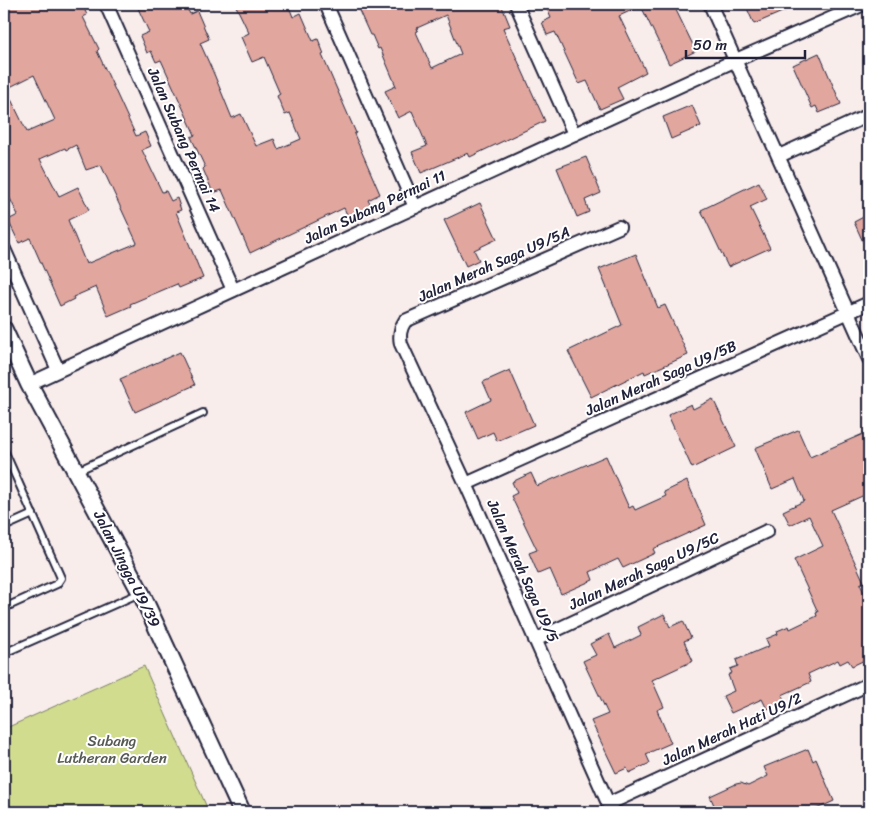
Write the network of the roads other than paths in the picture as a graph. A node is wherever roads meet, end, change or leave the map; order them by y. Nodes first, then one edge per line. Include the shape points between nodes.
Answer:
1 (106, 4) edge
2 (326, 4) edge
3 (516, 4) edge
4 (710, 4) edge
5 (864, 4) edge
6 (736, 60) junction
7 (869, 115) edge
8 (574, 134) junction
9 (779, 156) junction
10 (415, 207) junction
11 (619, 227) dead end
12 (4, 248) edge
13 (233, 290) junction
14 (869, 302) edge
15 (848, 312) junction
16 (4, 330) edge
17 (401, 344) joint
18 (869, 359) edge
19 (58, 370) junction
20 (28, 384) junction
21 (203, 413) dead end
22 (4, 450) edge
23 (77, 472) junction
24 (466, 484) junction
25 (33, 514) junction
26 (4, 527) edge
27 (766, 531) dead end
28 (141, 593) junction
29 (4, 608) edge
30 (535, 640) junction
31 (4, 653) edge
32 (869, 684) edge
33 (610, 808) edge
34 (242, 812) edge

1 - 13 street, Jalan Subang Permai 14
2 - 10 street
3 - 8 street
4 - 6 street
5 - 6 street, Jalan Subang Permai 11
6 - 8 street, Jalan Subang Permai 11
6 - 9 street
7 - 9 street
8 - 10 street, Jalan Subang Permai 11
9 - 15 street
10 - 13 street, Jalan Subang Permai 11
11 - 17 street, Jalan Merah Saga U9/5A via 405,321 400,329
12 - 19 street
13 - 19 street, Jalan Subang Permai 11
14 - 15 street, Jalan Merah Saga U9/5B
15 - 18 street
15 - 24 street, Jalan Merah Saga U9/5B
16 - 20 street, Jalan Jingga U9/39
17 - 24 street, Jalan Merah Saga U9/5
19 - 20 street, Jalan Subang Permai 11
20 - 23 street, Jalan Jingga U9/39
21 - 23 lane
22 - 25 lane
23 - 28 street, Jalan Jingga U9/39
24 - 30 street, Jalan Merah Saga U9/5
25 - 26 lane
25 - 29 lane via 61,578 57,584
27 - 30 street, Jalan Merah Saga U9/5C
28 - 31 lane
28 - 34 street, Jalan Jingga U9/39
30 - 33 street, Jalan Merah Saga U9/5
32 - 33 street, Jalan Merah Hati U9/2

